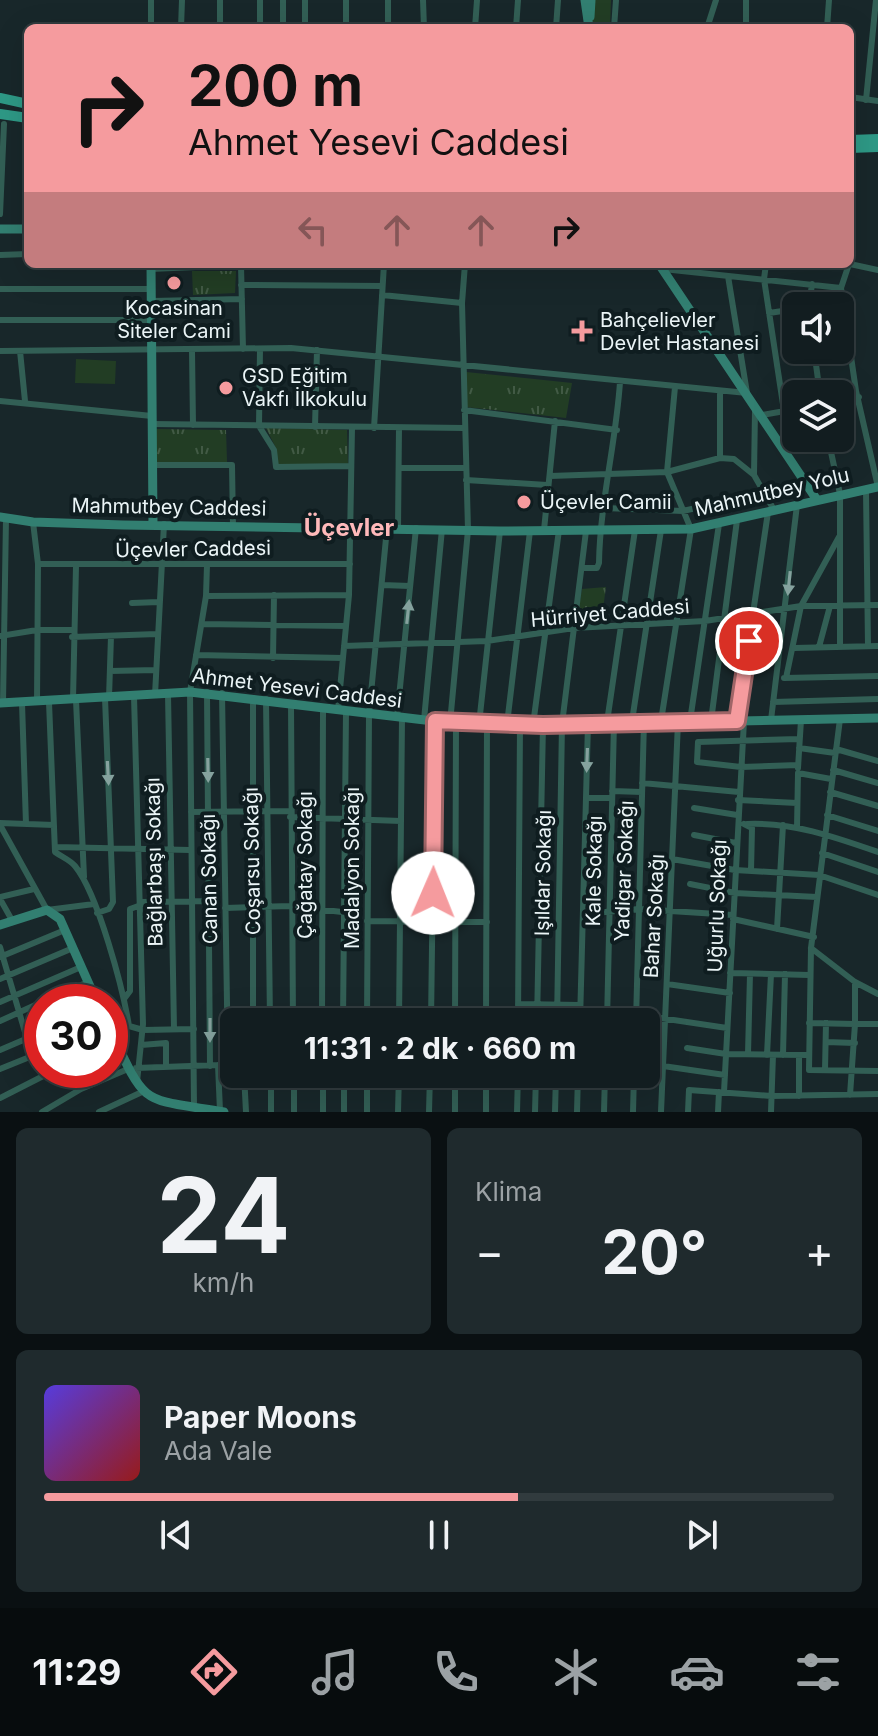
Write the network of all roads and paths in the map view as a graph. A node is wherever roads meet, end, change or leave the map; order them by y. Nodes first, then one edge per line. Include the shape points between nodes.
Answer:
1 (151, 0) edge
2 (182, 0) edge
3 (220, 0) edge
4 (260, 0) edge
5 (283, 0) edge
6 (305, 0) edge
7 (346, 0) edge
8 (388, 0) edge
9 (423, 0) edge
10 (477, 0) edge
11 (518, 0) edge
12 (558, 0) edge
13 (585, 0) edge
14 (591, 0) edge
15 (616, 0) edge
16 (716, 0) edge
17 (746, 0) edge
18 (829, 0) edge
19 (876, 0) edge
20 (151, 24) edge
21 (181, 24) edge
22 (220, 24) edge
23 (260, 24) edge
24 (283, 24) edge
25 (305, 24) edge
26 (346, 24) edge
27 (388, 24) edge
28 (424, 24) edge
29 (475, 24) edge
30 (516, 24) edge
31 (556, 24) edge
32 (588, 24) edge
33 (589, 24) edge
34 (614, 24) edge
35 (708, 24) edge
36 (746, 24) edge
37 (827, 24) edge
38 (0, 98) edge
39 (854, 98) edge
40 (866, 100) junction
41 (878, 101) edge
42 (24, 103) edge
43 (24, 118) edge
44 (2, 119) edge
45 (878, 139) edge
46 (854, 140) edge
47 (878, 147) edge
48 (854, 148) edge
49 (1, 174) edge
50 (0, 214) edge
51 (0, 229) edge
52 (24, 229) edge
53 (24, 254) edge
54 (0, 255) edge
55 (854, 265) edge
56 (151, 268) edge
57 (241, 268) edge
58 (384, 268) edge
59 (465, 268) edge
60 (662, 268) edge
61 (668, 268) edge
62 (765, 268) edge
63 (848, 268) edge
64 (878, 270) edge
65 (728, 276) junction
66 (764, 279) junction
67 (812, 284) junction
68 (241, 285) junction
69 (382, 286) junction
70 (841, 288) junction
71 (0, 289) edge
72 (152, 289) junction
73 (811, 292) edge
74 (382, 295) junction
75 (242, 299) junction
76 (152, 301) junction
77 (462, 303) junction
78 (782, 311) edge
79 (769, 313) junction
80 (0, 320) edge
81 (152, 320) junction
82 (243, 349) junction
83 (260, 349) junction
84 (317, 350) junction
85 (0, 351) edge
86 (20, 351) junction
87 (192, 351) junction
88 (152, 352) junction
89 (377, 354) junction
90 (463, 365) junction
91 (620, 382) junction
92 (675, 387) junction
93 (720, 391) junction
94 (747, 393) junction
95 (859, 397) junction
96 (782, 398) edge
97 (854, 398) edge
98 (0, 401) edge
99 (25, 401) junction
100 (755, 406) junction
101 (464, 410) junction
102 (782, 411) edge
103 (762, 415) junction
104 (152, 420) junction
105 (555, 421) junction
106 (193, 425) junction
107 (259, 426) junction
108 (315, 427) junction
109 (352, 428) junction
110 (374, 428) junction
111 (399, 428) junction
112 (464, 428) junction
113 (617, 430) junction
114 (831, 452) edge
115 (720, 458) junction
116 (153, 465) junction
117 (350, 466) junction
118 (399, 468) junction
119 (466, 468) junction
120 (667, 472) junction
121 (754, 475) junction
122 (550, 476) junction
123 (610, 477) junction
124 (466, 480) junction
125 (547, 485) junction
126 (878, 487) edge
127 (866, 489) junction
128 (765, 492) junction
129 (840, 494) junction
130 (817, 500) junction
131 (797, 505) junction
132 (604, 508) junction
133 (683, 511) junction
134 (772, 511) junction
135 (3, 517) edge
136 (737, 520) junction
137 (33, 522) junction
138 (158, 524) junction
139 (719, 524) junction
140 (233, 526) junction
141 (349, 528) junction
142 (393, 528) junction
143 (416, 528) junction
144 (442, 529) junction
145 (691, 529) junction
146 (468, 530) junction
147 (544, 530) junction
148 (559, 530) junction
149 (630, 530) junction
150 (661, 530) junction
151 (500, 531) junction
152 (530, 531) junction
153 (586, 531) junction
154 (600, 531) junction
155 (840, 537) junction
156 (38, 564) junction
157 (350, 564) junction
158 (207, 565) junction
159 (76, 566) junction
160 (160, 566) junction
161 (582, 568) junction
162 (382, 585) junction
163 (410, 586) junction
164 (274, 595) junction
165 (349, 595) junction
166 (206, 596) junction
167 (159, 602) junction
168 (132, 603) dead end
169 (840, 605) junction
170 (867, 605) junction
171 (878, 605) edge
172 (801, 606) junction
173 (830, 606) junction
174 (786, 609) junction
175 (753, 614) junction
176 (725, 618) junction
177 (676, 621) junction
178 (705, 621) junction
179 (202, 624) junction
180 (647, 624) junction
181 (621, 625) junction
182 (273, 626) junction
183 (346, 626) junction
184 (574, 628) junction
185 (37, 630) junction
186 (72, 633) junction
187 (545, 633) junction
188 (157, 634) junction
189 (2, 636) edge
190 (111, 636) junction
191 (518, 638) junction
192 (487, 641) junction
193 (458, 643) junction
194 (431, 645) junction
195 (344, 646) junction
196 (376, 646) junction
197 (404, 646) junction
198 (868, 646) junction
199 (878, 646) edge
200 (819, 647) junction
201 (840, 647) junction
202 (794, 648) junction
203 (196, 655) junction
204 (273, 658) junction
205 (343, 658) junction
206 (156, 670) junction
207 (110, 671) junction
208 (878, 676) edge
209 (776, 678) junction
210 (786, 678) junction
211 (190, 692) junction
212 (207, 692) junction
213 (222, 693) junction
214 (168, 694) junction
215 (155, 695) junction
216 (134, 696) junction
217 (253, 697) junction
218 (107, 698) junction
219 (266, 699) junction
220 (878, 699) edge
221 (74, 701) junction
222 (49, 702) junction
223 (773, 702) junction
224 (1, 703) edge
225 (22, 703) junction
226 (37, 703) junction
227 (291, 703) junction
228 (323, 708) junction
229 (342, 710) junction
230 (369, 714) junction
231 (400, 718) junction
232 (878, 718) edge
233 (840, 719) junction
234 (771, 720) junction
235 (801, 720) junction
236 (429, 721) junction
237 (632, 721) junction
238 (644, 721) junction
239 (661, 721) junction
240 (690, 721) junction
241 (711, 721) junction
242 (740, 721) junction
243 (610, 722) junction
244 (678, 722) junction
245 (453, 723) junction
246 (588, 723) junction
247 (483, 724) junction
248 (507, 724) junction
249 (562, 724) junction
250 (520, 725) junction
251 (538, 725) junction
252 (799, 739) junction
253 (742, 740) junction
254 (799, 748) junction
255 (835, 751) junction
256 (878, 761) edge
257 (741, 767) junction
258 (798, 769) junction
259 (833, 770) junction
260 (831, 779) junction
261 (878, 783) edge
262 (676, 784) junction
263 (642, 787) junction
264 (830, 792) junction
265 (612, 794) junction
266 (739, 796) junction
267 (586, 798) junction
268 (797, 803) junction
269 (878, 806) edge
270 (694, 808) dead end
271 (191, 812) junction
272 (208, 812) junction
273 (267, 812) junction
274 (224, 813) junction
275 (252, 813) junction
276 (290, 814) junction
277 (737, 815) junction
278 (827, 815) junction
279 (320, 818) junction
280 (343, 818) junction
281 (366, 818) junction
282 (401, 821) junction
283 (0, 824) edge
284 (26, 824) junction
285 (737, 824) junction
286 (747, 824) junction
287 (54, 825) junction
288 (783, 825) junction
289 (797, 828) junction
290 (878, 831) edge
291 (825, 833) junction
292 (694, 835) dead end
293 (736, 843) junction
294 (12, 847) junction
295 (55, 847) junction
296 (83, 847) junction
297 (112, 847) junction
298 (0, 848) edge
299 (138, 848) junction
300 (169, 850) junction
301 (190, 850) junction
302 (878, 852) edge
303 (822, 853) junction
304 (672, 859) junction
305 (735, 870) junction
306 (751, 871) junction
307 (878, 872) edge
308 (779, 873) junction
309 (819, 875) junction
310 (84, 881) junction
311 (690, 884) dead end
312 (34, 889) junction
313 (735, 893) junction
314 (779, 895) junction
315 (878, 895) edge
316 (817, 897) junction
317 (0, 898) edge
318 (171, 901) junction
319 (192, 901) junction
320 (209, 901) junction
321 (94, 904) junction
322 (141, 904) junction
323 (291, 906) junction
324 (253, 907) junction
325 (269, 907) junction
326 (225, 908) junction
327 (639, 909) junction
328 (47, 910) junction
329 (320, 910) junction
330 (670, 910) junction
331 (342, 912) junction
332 (609, 912) junction
333 (97, 913) junction
334 (583, 914) junction
335 (733, 917) junction
336 (367, 921) junction
337 (400, 921) junction
338 (433, 921) junction
339 (13, 922) junction
340 (455, 922) junction
341 (487, 922) junction
342 (0, 925) edge
343 (777, 929) junction
344 (65, 930) junction
345 (814, 937) junction
346 (0, 947) edge
347 (73, 948) junction
348 (811, 948) junction
349 (2, 956) edge
350 (81, 967) junction
351 (730, 973) junction
352 (750, 974) junction
353 (771, 974) junction
354 (785, 974) junction
355 (9, 975) junction
356 (809, 975) junction
357 (0, 979) edge
358 (88, 982) joint
359 (855, 982) junction
360 (83, 984) edge
361 (119, 984) edge
362 (667, 984) junction
363 (130, 991) junction
364 (730, 993) junction
365 (128, 994) edge
366 (878, 994) edge
367 (15, 996) junction
368 (143, 996) junction
369 (0, 1002) edge
370 (518, 1004) junction
371 (537, 1005) junction
372 (557, 1005) junction
373 (580, 1005) joint
374 (229, 1008) edge
375 (253, 1008) edge
376 (270, 1008) edge
377 (293, 1008) edge
378 (322, 1008) edge
379 (343, 1008) edge
380 (367, 1008) edge
381 (399, 1008) edge
382 (431, 1008) edge
383 (455, 1008) edge
384 (486, 1008) edge
385 (518, 1008) edge
386 (607, 1008) edge
387 (636, 1008) edge
388 (24, 1011) edge
389 (19, 1013) junction
390 (660, 1019) edge
391 (665, 1019) junction
392 (0, 1021) edge
393 (128, 1021) edge
394 (809, 1023) junction
395 (826, 1023) junction
396 (855, 1024) junction
397 (878, 1024) edge
398 (727, 1028) junction
399 (24, 1029) edge
400 (174, 1029) junction
401 (194, 1029) junction
402 (143, 1030) junction
403 (24, 1040) edge
404 (826, 1042) junction
405 (855, 1043) junction
406 (141, 1045) junction
407 (687, 1048) dead end
408 (0, 1050) edge
409 (726, 1054) junction
410 (748, 1054) junction
411 (770, 1055) junction
412 (783, 1055) junction
413 (799, 1055) junction
414 (807, 1055) junction
415 (24, 1059) edge
416 (128, 1063) edge
417 (218, 1065) joint
418 (166, 1066) junction
419 (194, 1066) junction
420 (210, 1066) junction
421 (663, 1066) junction
422 (0, 1069) edge
423 (132, 1069) junction
424 (799, 1070) junction
425 (809, 1070) junction
426 (825, 1070) junction
427 (852, 1070) junction
428 (878, 1071) edge
429 (725, 1075) junction
430 (24, 1086) edge
431 (245, 1088) edge
432 (271, 1088) edge
433 (294, 1088) edge
434 (323, 1088) edge
435 (344, 1088) edge
436 (367, 1088) edge
437 (399, 1088) edge
438 (430, 1088) edge
439 (455, 1088) edge
440 (486, 1088) edge
441 (518, 1088) edge
442 (536, 1088) edge
443 (556, 1088) edge
444 (578, 1088) edge
445 (605, 1088) edge
446 (634, 1088) edge
447 (140, 1089) junction
448 (721, 1092) junction
449 (878, 1094) edge
450 (850, 1095) junction
451 (771, 1096) junction
452 (799, 1096) junction
453 (0, 1098) edge
454 (111, 1109) edge
455 (199, 1109) edge
456 (42, 1112) edge
457 (99, 1112) edge
458 (222, 1112) edge
459 (246, 1112) edge
460 (271, 1112) edge
461 (294, 1112) edge
462 (323, 1112) edge
463 (344, 1112) edge
464 (367, 1112) edge
465 (398, 1112) edge
466 (429, 1112) edge
467 (455, 1112) edge
468 (486, 1112) edge
469 (517, 1112) edge
470 (535, 1112) edge
471 (555, 1112) edge
472 (577, 1112) edge
473 (604, 1112) edge
474 (633, 1112) edge
475 (661, 1112) edge
476 (688, 1112) edge
477 (718, 1112) edge
478 (771, 1112) edge

1 - 20 street
2 - 21 street
3 - 22 street
4 - 23 street
5 - 24 street
6 - 25 street
7 - 26 street
8 - 27 street
9 - 28 street
10 - 29 street
11 - 30 street
12 - 31 street
13 - 32 street
14 - 33 street
15 - 34 street
16 - 35 street
17 - 36 street
18 - 37 street
19 - 40 street
38 - 42 main road
39 - 40 street
40 - 41 street
43 - 44 main road
44 - 49 street
45 - 46 main road
47 - 48 main road
49 - 50 street
51 - 52 street
53 - 54 street
55 - 64 street
56 - 72 street
57 - 68 street
58 - 69 street
59 - 77 street
60 - 94 street
61 - 65 street
62 - 66 street
63 - 70 street
65 - 66 street
65 - 94 street
66 - 67 street
66 - 79 street
67 - 70 street
67 - 73 street
68 - 69 street
68 - 75 street
69 - 74 street
70 - 95 street
71 - 72 street
72 - 76 street
74 - 77 street
74 - 89 street
75 - 76 street
75 - 82 street
76 - 81 street
77 - 90 street
78 - 79 street
79 - 96 street
80 - 81 street
81 - 88 street
82 - 83 street
82 - 87 street
83 - 84 street
83 - 107 street
84 - 89 street
84 - 108 street
85 - 86 street
86 - 88 street
86 - 99 street
87 - 88 street
87 - 106 street
88 - 104 street
89 - 90 street
89 - 110 street
90 - 91 street
90 - 101 street
91 - 92 street
91 - 113 street
92 - 93 street
92 - 120 street
93 - 94 street
93 - 115 street
94 - 100 street
95 - 97 street
95 - 126 street
98 - 99 street
99 - 104 street
100 - 103 street
100 - 121 street
101 - 105 street
101 - 112 street
102 - 103 street
103 - 130 street
104 - 106 street
104 - 116 street
105 - 113 street
105 - 122 street
106 - 107 street
107 - 108 street
107 - 117 street via 274,450 276,467
108 - 109 street
109 - 110 street
109 - 117 street
110 - 111 street
111 - 112 street
111 - 118 street, Madalyon Sokağı
112 - 119 street
113 - 123 street
114 - 129 street
115 - 120 street
115 - 121 street via 734,459
116 - 138 street
116 - 140 street via 232,465
117 - 141 street
118 - 119 street
118 - 142 street, Madalyon Sokağı
119 - 124 street
120 - 123 street
120 - 133 street
121 - 128 street
122 - 123 street
122 - 125 street
123 - 132 street
124 - 125 street
124 - 146 street
125 - 147 street
126 - 127 street, Mahmutbey Yolu
127 - 129 street, Mahmutbey Yolu
127 - 170 street
128 - 133 street
128 - 134 street
129 - 130 street, Mahmutbey Yolu
129 - 155 street
130 - 131 street, Mahmutbey Yolu
131 - 134 street, Mahmutbey Yolu
131 -> 174 street
132 - 133 street
132 - 154 street
133 - 145 street
134 - 136 street, Mahmutbey Yolu
134 - 175 street, Uğurlu Sokağı
135 - 137 street, Mahmutbey Caddesi
135 - 189 street
136 - 139 street, Mahmutbey Yolu
136 - 176 street
137 - 138 street, Mahmutbey Caddesi
137 - 156 street
138 - 140 street, Mahmutbey Caddesi
138 - 160 street
139 - 145 street, Mahmutbey Yolu
139 - 178 street
140 - 141 street, Mahmutbey Caddesi
141 - 142 street, Mahmutbey Caddesi
141 - 157 street
142 - 143 street, Mahmutbey Caddesi
142 - 162 street, Madalyon Sokağı
143 - 144 street, Mahmutbey Caddesi
143 - 163 street
144 - 146 street, Mahmutbey Caddesi
144 - 194 street
145 - 150 street, Mahmutbey Yolu
145 - 177 street
146 - 151 street, Mahmutbey Caddesi
146 - 193 street
147 - 148 street, Mahmutbey Caddesi
147 - 152 street, Mahmutbey Caddesi
148 - 153 street, Mahmutbey Caddesi
148 - 187 street
149 - 150 street, Mahmutbey Yolu
149 - 154 street, Mahmutbey Caddesi
149 - 181 street, Kale Sokağı
150 - 180 street
151 - 152 street, Mahmutbey Caddesi
151 - 192 street
152 - 191 street
153 - 154 street, Mahmutbey Caddesi
153 - 161 street, Işıldar Sokağı
154 - 161 street via 597,568
155 - 169 street
155 - 172 street
156 - 159 street, Üçevler Caddesi
156 - 185 street
157 - 158 street, Üçevler Caddesi
157 - 165 street
158 - 160 street, Üçevler Caddesi
158 - 166 street
159 - 160 street, Üçevler Caddesi
159 - 186 street
160 - 167 street
161 - 184 street, Işıldar Sokağı
162 - 163 street
162 - 196 street, Madalyon Sokağı
197 -> 163 street
164 - 165 street
164 - 166 street
164 - 182 street
165 - 183 street
166 - 179 street
167 - 168 street
167 - 188 street
169 - 170 street, Hürriyet Caddesi
169 - 173 street, Hürriyet Caddesi
169 - 201 street
170 - 171 street, Hürriyet Caddesi
170 - 198 street
172 - 173 street, Hürriyet Caddesi
172 - 174 street, Hürriyet Caddesi
172 - 202 street
173 - 200 street
174 - 175 street, Hürriyet Caddesi
174 - 209 street
175 - 176 street, Hürriyet Caddesi
175 - 242 street, Uğurlu Sokağı
176 - 178 street, Hürriyet Caddesi
176 - 241 street
177 - 178 street, Hürriyet Caddesi
177 - 180 street, Hürriyet Caddesi
177 - 239 street
178 - 240 street
179 - 182 street
179 - 203 street
180 - 181 street, Hürriyet Caddesi
180 - 237 street
181 - 184 street, Hürriyet Caddesi
181 - 243 street, Kale Sokağı
182 - 183 street
182 - 204 street
183 - 195 street
184 - 187 street, Hürriyet Caddesi
184 - 249 street, Işıldar Sokağı
185 - 186 street
185 - 189 street
185 - 226 street
186 - 190 street
186 - 221 street
187 - 191 street, Hürriyet Caddesi
187 - 251 street
188 - 190 street
188 - 206 street
189 - 224 street
190 - 207 street
191 - 192 street, Hürriyet Caddesi
191 - 248 street
192 - 193 street, Hürriyet Caddesi
192 - 247 street
193 - 194 street, Hürriyet Caddesi
193 - 245 street
194 - 197 street, Hürriyet Caddesi
194 - 236 street
195 - 196 street, Hürriyet Caddesi
195 - 205 street
196 - 197 street, Hürriyet Caddesi
196 - 230 street, Madalyon Sokağı
197 - 231 street
198 - 199 street
198 - 201 street
200 - 201 street
200 - 202 street
202 - 210 street
203 - 204 street
203 - 211 street
204 - 205 street
205 - 229 street
206 - 207 street
206 - 215 street
207 - 218 street
208 - 210 street
209 - 210 street
209 - 223 street
211 - 212 street, Ahmet Yesevi Caddesi
211 - 214 street, Ahmet Yesevi Caddesi
211 - 271 street
212 - 213 street, Ahmet Yesevi Caddesi
212 -> 272 street
213 - 217 street, Ahmet Yesevi Caddesi
213 - 274 street, Canan Sokağı
214 - 215 street, Ahmet Yesevi Caddesi
214 - 300 street, Bağlarbaşı Sokağı
215 - 216 street, Ahmet Yesevi Caddesi
216 - 218 street, Ahmet Yesevi Caddesi
216 - 299 street
217 - 219 street, Ahmet Yesevi Caddesi
217 - 275 street
218 - 221 street, Ahmet Yesevi Caddesi
218 -> 297 street
219 - 227 street, Ahmet Yesevi Caddesi
219 - 273 street, Coşarsu Sokağı
220 - 223 street
221 - 222 street, Ahmet Yesevi Caddesi
221 - 296 street
222 - 226 street, Ahmet Yesevi Caddesi
222 - 287 street
223 - 234 street
224 - 225 street, Ahmet Yesevi Caddesi
225 - 226 street, Ahmet Yesevi Caddesi
225 - 284 street
227 - 228 street, Ahmet Yesevi Caddesi
227 - 276 street
228 - 229 street, Ahmet Yesevi Caddesi
228 - 279 street, Çağatay Sokağı
229 - 230 street, Ahmet Yesevi Caddesi
229 - 280 street
230 - 231 street, Ahmet Yesevi Caddesi
230 - 281 street, Madalyon Sokağı
231 - 236 street, Ahmet Yesevi Caddesi
231 - 282 street
232 - 233 street, Ahmet Yesevi Caddesi
233 - 235 street, Ahmet Yesevi Caddesi
233 - 255 street
234 - 235 street, Ahmet Yesevi Caddesi
234 - 242 street, Ahmet Yesevi Caddesi
235 - 252 street
236 - 245 street, Ahmet Yesevi Caddesi
236 - 338 street
237 - 238 street, Ahmet Yesevi Caddesi
237 - 243 street, Ahmet Yesevi Caddesi
238 - 239 street, Ahmet Yesevi Caddesi
238 - 263 street, Yadigar Sokağı
239 - 244 street, Ahmet Yesevi Caddesi
240 - 241 street, Ahmet Yesevi Caddesi
240 - 244 street, Ahmet Yesevi Caddesi
241 - 242 street, Ahmet Yesevi Caddesi
242 - 253 street, Uğurlu Sokağı
243 - 246 street, Ahmet Yesevi Caddesi
243 - 265 street, Kale Sokağı
244 - 262 street, Bahar Sokağı
245 - 247 street, Ahmet Yesevi Caddesi
245 - 340 street
246 - 249 street, Ahmet Yesevi Caddesi
246 -> 267 street
247 - 248 street, Ahmet Yesevi Caddesi
247 - 341 street
248 - 250 street, Ahmet Yesevi Caddesi
249 - 251 street, Ahmet Yesevi Caddesi
249 - 372 street, Işıldar Sokağı
250 - 251 street, Ahmet Yesevi Caddesi
250 - 370 street
251 - 371 street
252 - 253 street
252 - 254 street
253 - 257 street, Uğurlu Sokağı
253 - 257 street via 698,742 697,762
254 - 255 street
254 - 258 street
255 - 256 street
255 - 259 street
257 - 258 street
257 - 266 street, Uğurlu Sokağı
258 - 260 street
258 - 268 street
259 - 260 street
259 - 261 street
260 - 264 street
262 - 263 street
262 - 266 street
262 - 304 street, Bahar Sokağı
263 - 265 street
263 - 327 street, Yadigar Sokağı
264 - 269 street
264 - 278 street
265 - 267 street
265 - 332 street, Kale Sokağı
266 - 268 street
266 - 277 street, Uğurlu Sokağı
267 - 334 street
268 - 289 street
270 - 277 street
271 - 272 street
271 - 301 street
272 - 274 street
272 - 320 street
273 - 275 street
273 - 276 street
273 - 325 street, Coşarsu Sokağı
274 - 275 street
274 - 326 street, Canan Sokağı
275 - 324 street
276 - 279 street
276 - 323 street
277 - 285 street, Uğurlu Sokağı
278 - 290 street
278 - 291 street
279 - 280 street
279 - 329 street, Çağatay Sokağı
280 - 281 street
280 - 331 street
281 - 282 street
281 - 336 street, Madalyon Sokağı
282 - 337 street
283 - 284 street
283 - 294 street
284 - 287 street
285 - 286 street
285 - 293 street, Uğurlu Sokağı
286 - 288 street
286 - 306 street via 752,828
287 - 295 street
288 - 289 street
288 - 308 street
289 - 291 street
291 - 302 street
291 - 303 street
292 - 293 street
293 - 305 street, Uğurlu Sokağı
294 - 298 street
294 - 312 street
295 - 296 street
295 - 310 street
296 - 297 street
296 - 310 street
297 - 299 street
297 - 333 street via 113,902
299 - 300 street
299 - 322 street
300 - 301 street
300 - 318 street, Bağlarbaşı Sokağı
301 - 319 street
303 - 307 street
303 - 309 street
304 - 305 street
304 - 330 street, Bahar Sokağı
305 - 306 street
305 - 313 street, Uğurlu Sokağı
306 - 308 street
308 - 309 street
308 - 314 street
309 - 315 street
309 - 316 street
310 - 321 street
311 - 313 street
312 - 317 street
312 - 328 street
313 - 314 street
313 - 335 street, Uğurlu Sokağı
314 - 316 street
314 - 343 street
316 - 345 street
317 - 339 street
318 - 319 street
318 - 322 street
318 - 400 street, Bağlarbaşı Sokağı
319 - 320 street
319 - 401 street
320 -> 420 street
321 - 328 street
321 - 333 street
322 - 363 street via 130,909
322 - 368 street
323 - 325 street
323 - 329 street
323 - 377 street
324 - 325 street
324 - 326 street
324 - 375 street
325 - 376 street, Coşarsu Sokağı
326 - 374 street, Canan Sokağı
327 - 330 street
327 - 332 street
327 - 387 street, Yadigar Sokağı
328 - 339 street
328 - 344 street
329 - 331 street
329 - 378 street, Çağatay Sokağı
330 - 335 street
330 - 362 street, Bahar Sokağı
331 - 379 street
332 - 334 street
332 - 386 street, Kale Sokağı
333 - 361 street
334 - 373 street
335 - 343 street
335 - 351 street, Uğurlu Sokağı
336 - 337 street
336 - 380 street, Madalyon Sokağı
337 - 338 street
337 - 381 street
338 - 340 street
338 - 382 street
339 - 342 street
340 - 341 street
340 - 383 street
341 - 384 street
343 - 345 street
344 - 347 street
344 - 349 street
345 - 348 street
346 - 349 street
347 - 350 street
347 - 355 street
348 - 356 street
348 - 359 street
349 - 355 street
350 - 358 street
350 - 367 street
351 - 352 street
351 - 364 street, Uğurlu Sokağı
352 - 353 street
352 - 410 street
353 - 354 street
353 - 411 street
354 - 356 street
354 - 412 street
355 - 357 street
355 - 367 street
356 - 394 street
358 - 360 street
359 - 366 street
359 - 396 street
362 - 364 street
362 - 391 street, Bahar Sokağı
363 - 365 street
363 - 368 street
364 - 398 street, Uğurlu Sokağı
367 - 369 street
367 - 389 street
368 - 402 street
370 - 371 street
370 - 385 street
371 - 372 street
372 - 373 street
388 - 389 street
389 - 392 street
389 - 399 street
390 - 391 street
391 - 398 street
391 - 421 street, Bahar Sokağı
393 - 402 street via 129,1026
394 - 395 street
394 - 414 street
395 - 396 street
395 - 404 street
396 - 397 street
396 - 405 street
398 - 409 street, Uğurlu Sokağı
400 - 401 street
400 - 402 street
401 - 419 street
402 - 406 street
403 - 408 street
404 - 405 street
404 - 426 street
405 - 427 street
406 - 418 street via 166,1043
406 - 423 street
407 - 409 street
409 - 410 street
409 - 429 street, Uğurlu Sokağı
410 - 411 street
411 - 412 street
411 - 451 street
412 - 413 street
413 - 414 street
413 - 424 street
414 - 425 street
415 - 422 street
416 - 423 street
417 - 420 street
417 - 458 street
418 - 419 street
418 - 423 street
419 - 420 street
419 - 455 street
421 - 429 street
421 - 475 street, Bahar Sokağı
423 - 447 street
423 - 456 street
424 - 425 street
424 - 452 street
425 - 426 street
426 - 427 street
427 - 428 street
427 - 450 street
429 - 448 street, Uğurlu Sokağı
430 - 453 street
431 - 459 street
432 - 460 street
433 - 461 street
434 - 462 street
435 - 463 street
436 - 464 street
437 - 465 street
438 - 466 street
439 - 467 street
440 - 468 street
441 - 469 street
442 - 470 street
443 - 471 street
444 - 472 street
445 - 473 street
446 - 474 street
447 - 454 street
447 - 455 street via 151,1099
448 - 451 street
448 - 476 street via 689,1090
448 - 477 street, Uğurlu Sokağı
449 - 450 street
450 - 452 street
451 - 452 street
451 - 478 street
454 - 457 street
455 - 458 street

